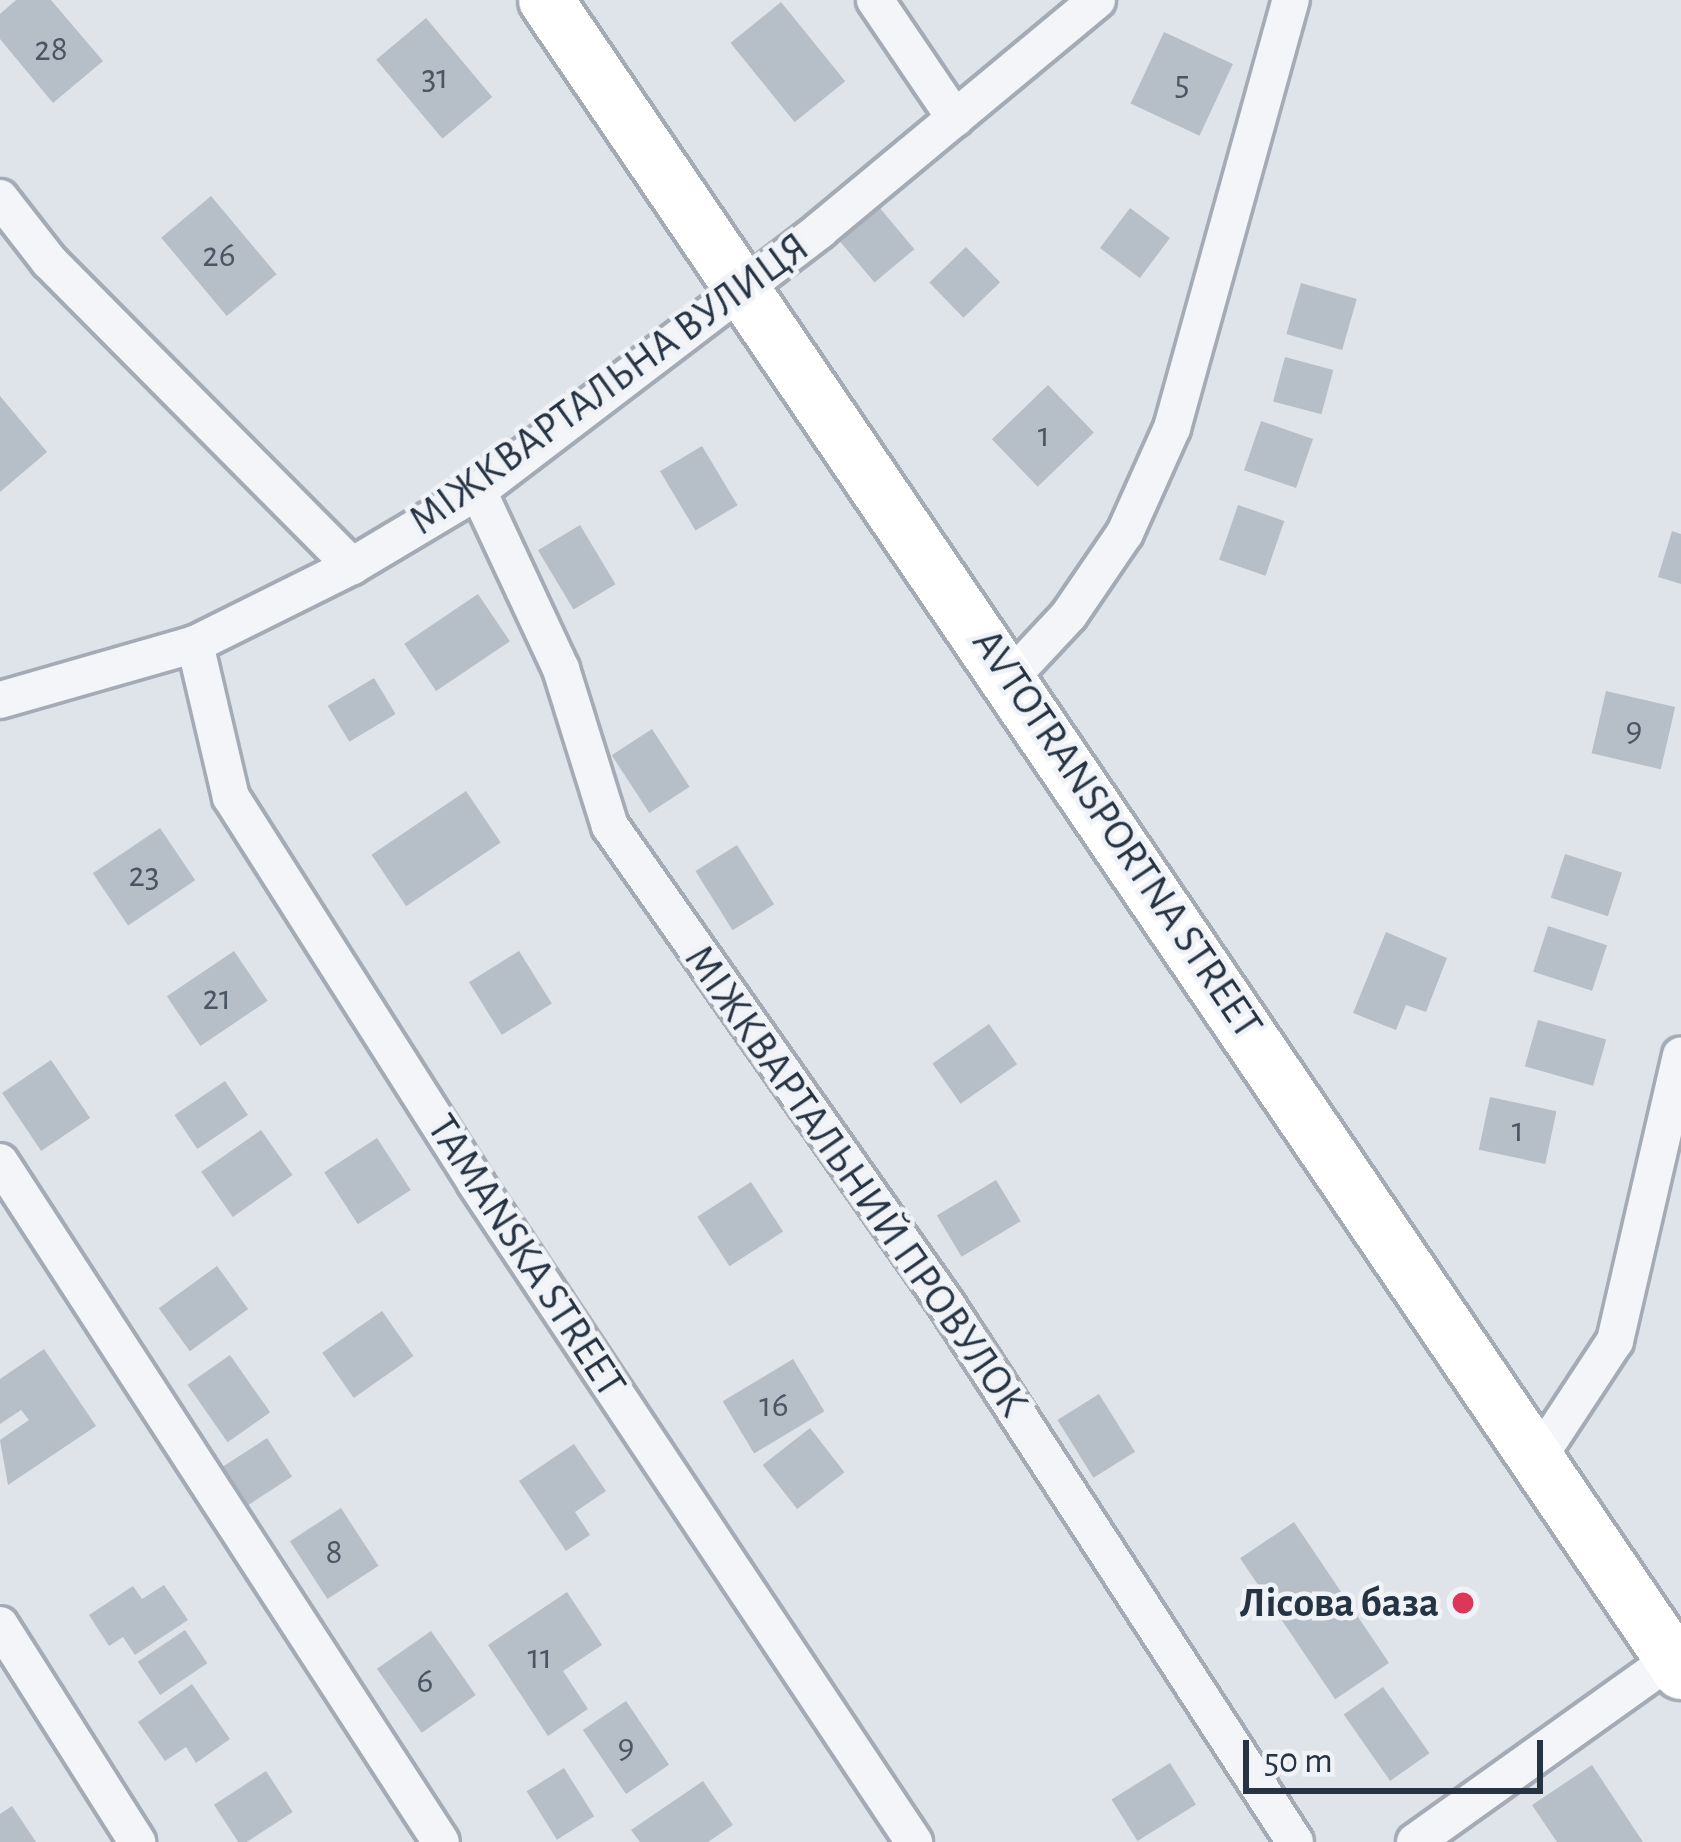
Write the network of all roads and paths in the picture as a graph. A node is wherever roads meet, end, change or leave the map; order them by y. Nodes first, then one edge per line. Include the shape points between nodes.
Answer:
1 (546, 0) edge
2 (874, 0) edge
3 (1096, 0) edge
4 (1291, 0) edge
5 (955, 118) junction
6 (0, 198) edge
7 (747, 286) junction
8 (478, 490) junction
9 (352, 566) junction
10 (195, 644) junction
11 (1011, 676) junction
12 (0, 700) edge
13 (1681, 1056) edge
14 (0, 1162) edge
15 (1538, 1458) junction
16 (0, 1624) edge
17 (1676, 1666) edge
18 (137, 1842) edge
19 (441, 1842) edge
20 (914, 1842) edge
21 (1295, 1842) edge
22 (1415, 1842) edge

1 - 7 main road, AVTOTRANSPORTNA STREET
2 - 5 street
3 - 5 street, МІЖКВАРТАЛЬНА ВУЛИЦЯ
4 - 11 street via 1172,428 1125,532 1070,615
5 - 7 street, МІЖКВАРТАЛЬНА ВУЛИЦЯ
6 - 9 street via 49,261
7 - 8 street, МІЖКВАРТАЛЬНА ВУЛИЦЯ
7 - 11 main road, AVTOTRANSPORTNA STREET
8 - 9 street, МІЖКВАРТАЛЬНА ВУЛИЦЯ
8 - 21 street, МІЖКВАРТАЛЬНИЙ ПРОВУЛОК via 562,669 610,826 946,1304
9 - 10 street, МІЖКВАРТАЛЬНА ВУЛИЦЯ
10 - 12 street, МІЖКВАРТАЛЬНА ВУЛИЦЯ
10 - 20 street, TAMANSKA STREET via 230,797
11 - 15 main road, AVTOTRANSPORTNA STREET
13 - 15 street via 1616,1341
14 - 19 street
15 - 17 main road, AVTOTRANSPORTNA STREET
16 - 18 street
17 - 22 street

